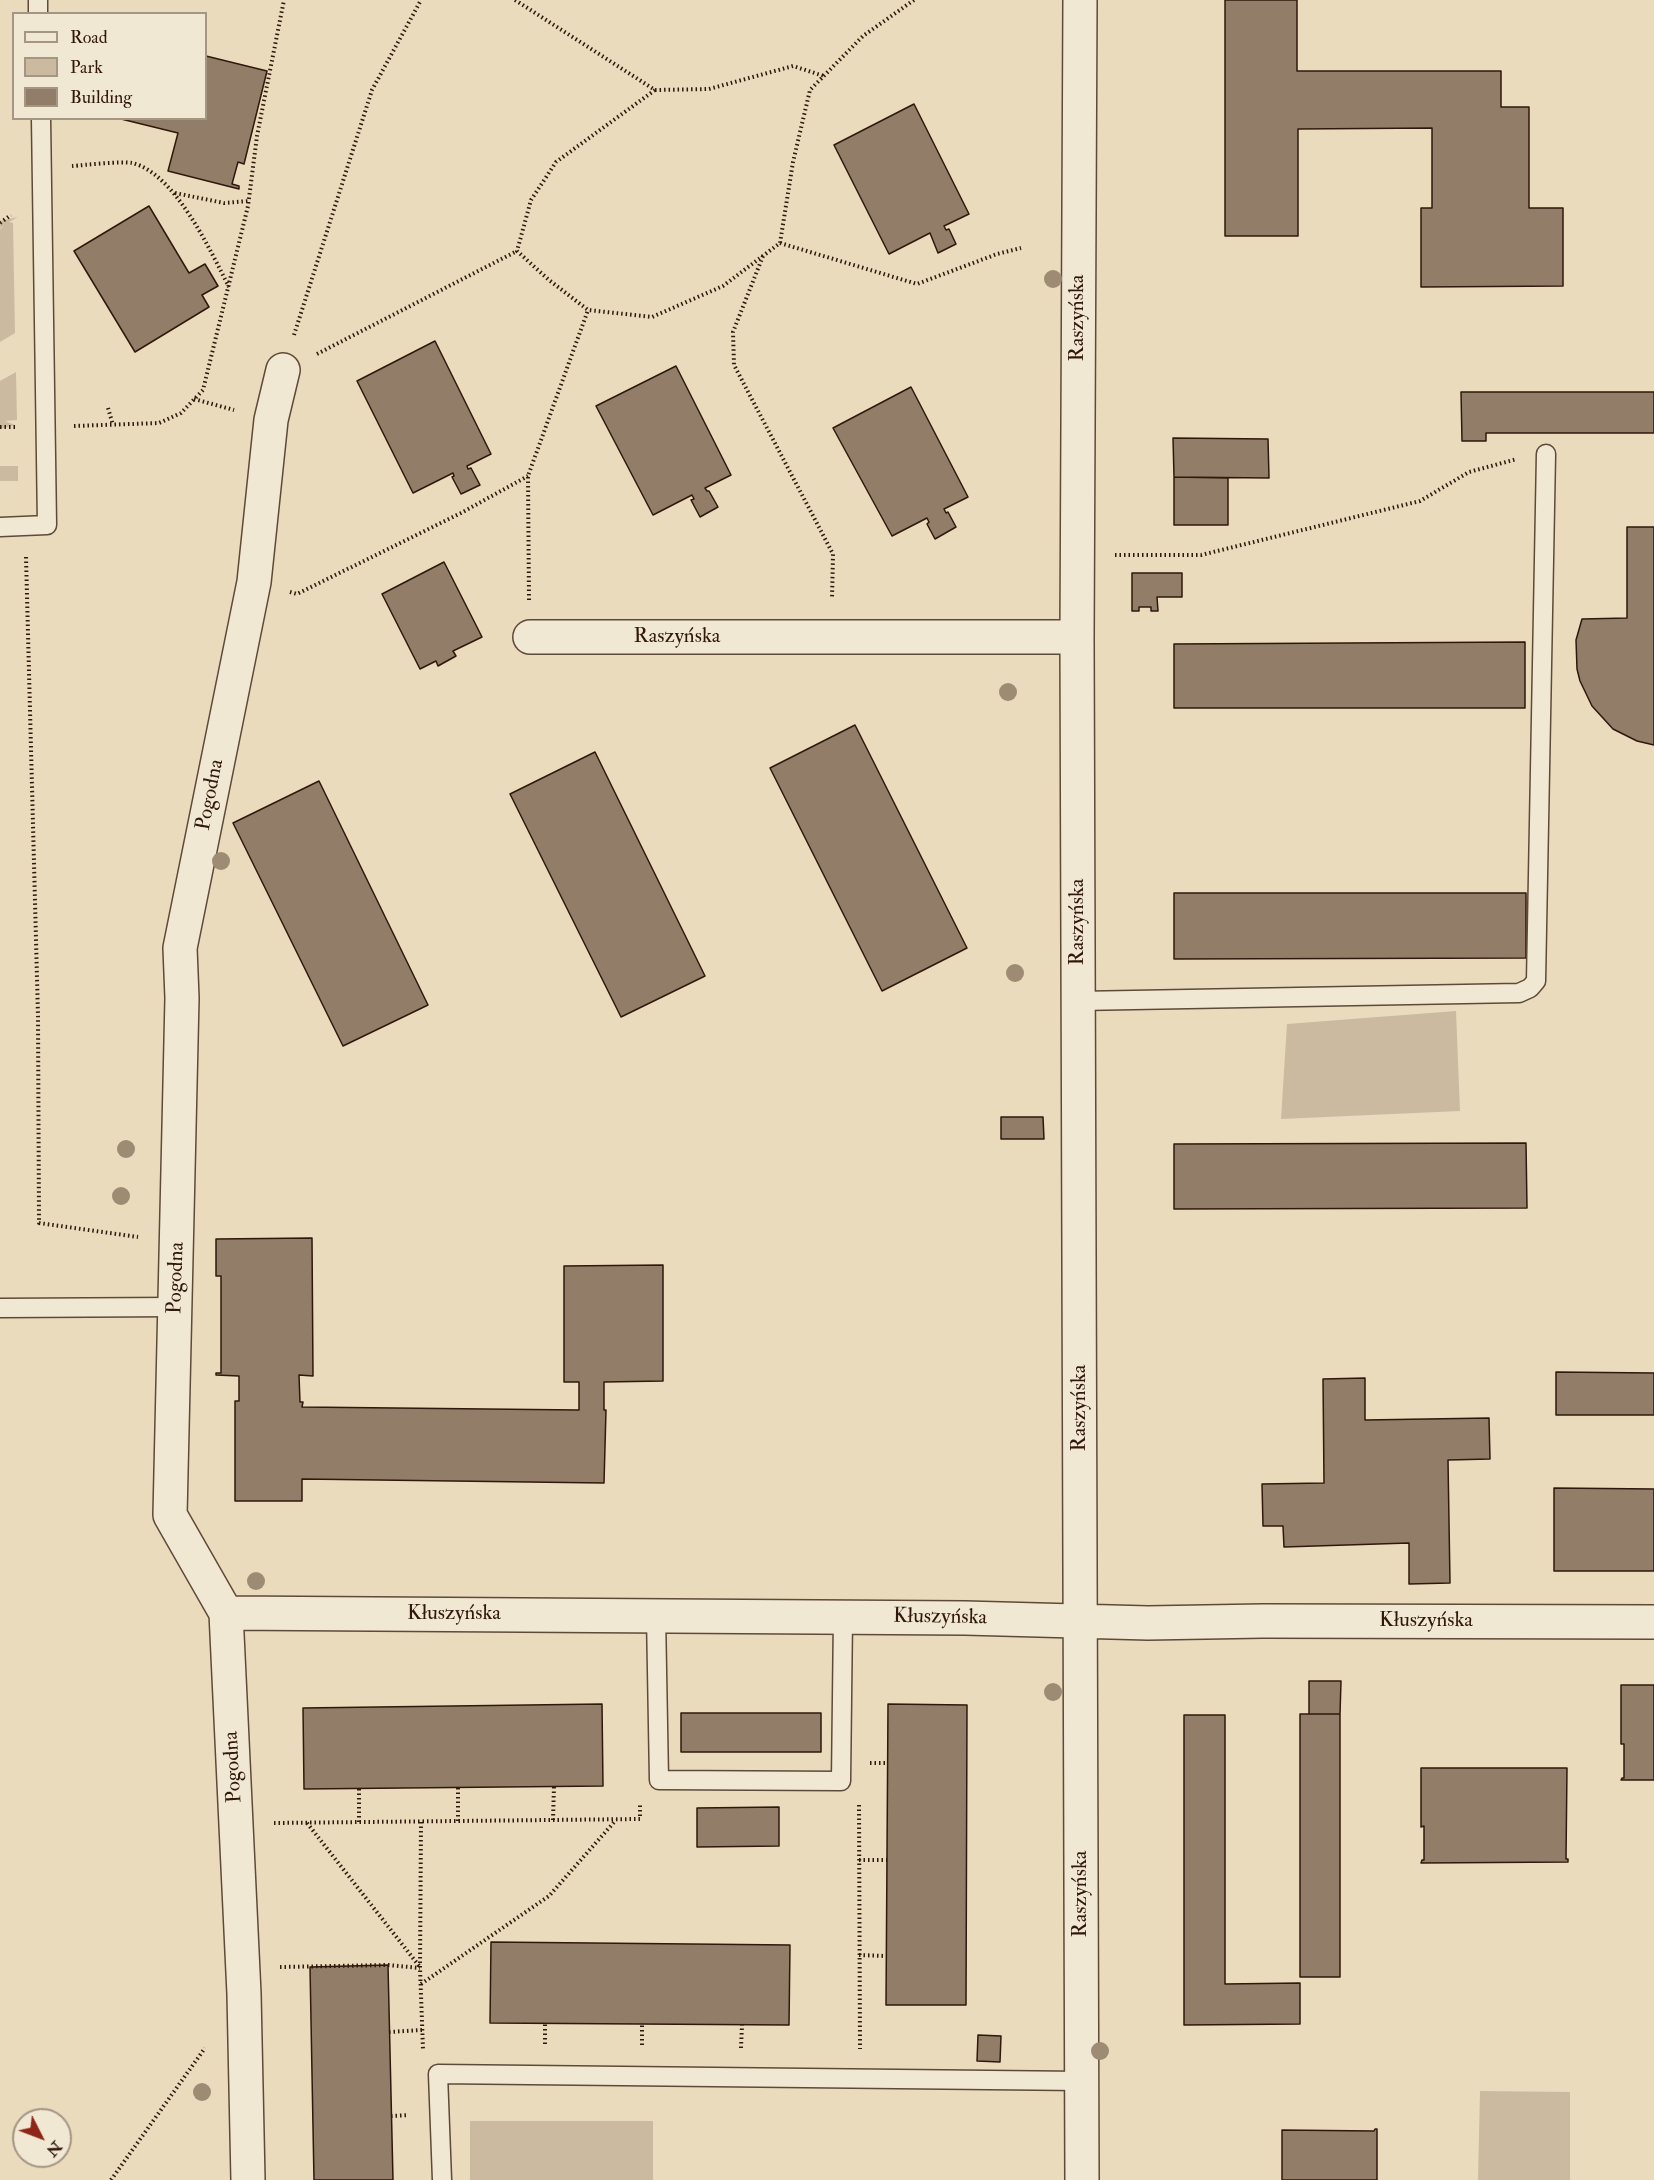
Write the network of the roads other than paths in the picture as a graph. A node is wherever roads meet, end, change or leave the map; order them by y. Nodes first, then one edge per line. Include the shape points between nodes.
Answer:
1 (1080, 0) edge
2 (41, 120) edge
3 (283, 370) road end
4 (1546, 453) dead end
5 (0, 527) edge
6 (530, 637) road end
7 (1077, 637) junction
8 (1078, 1001) junction
9 (176, 1307) junction
10 (0, 1308) edge
11 (226, 1613) junction
12 (656, 1615) junction
13 (843, 1617) junction
14 (1081, 1622) junction
15 (1654, 1622) edge
16 (1082, 2081) junction
17 (248, 2180) edge
18 (442, 2180) edge
19 (1082, 2180) edge

1 - 7 street, Raszyńska
2 - 5 lane via 47,525
3 - 9 street, Pogodna via 271,420 254,582 180,948
4 - 8 lane via 1536,981 1519,993
6 - 7 street, Raszyńska
7 - 8 street, Raszyńska
8 - 14 street, Raszyńska
9 - 10 lane
9 - 11 street, Pogodna via 170,1515
11 - 12 street, Kłuszyńska
11 - 17 street, Pogodna via 244,1982
12 - 13 street, Kłuszyńska
12 - 13 lane via 658,1780 841,1781
13 - 14 street, Kłuszyńska
14 - 15 street, Kłuszyńska
14 - 16 street, Raszyńska
16 - 18 lane via 438,2074
16 - 19 street, Raszyńska

